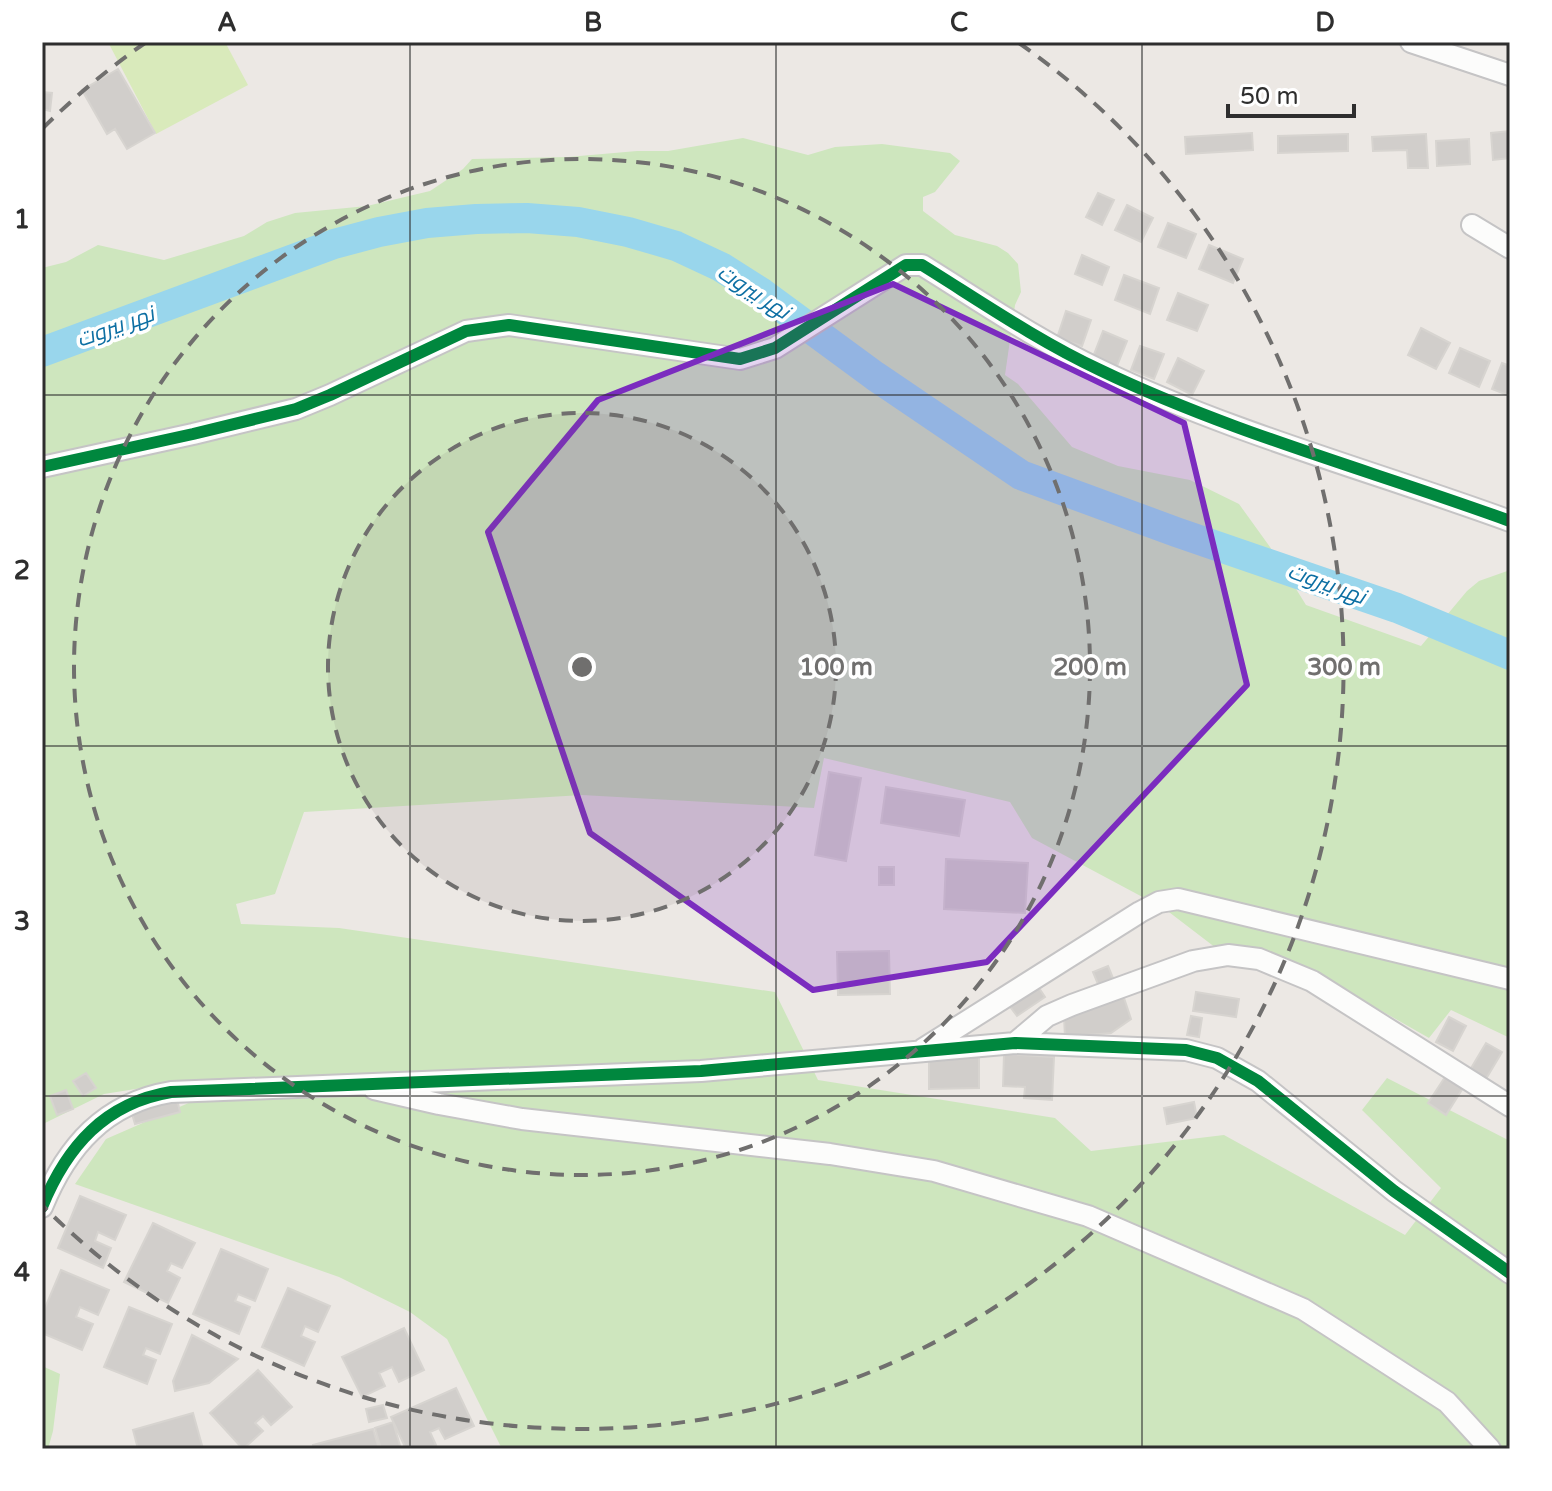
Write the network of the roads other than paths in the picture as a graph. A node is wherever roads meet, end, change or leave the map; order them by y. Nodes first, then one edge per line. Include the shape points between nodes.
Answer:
1 (1411, 42) edge
2 (1510, 75) edge
3 (1472, 225) dead end
4 (1510, 248) edge
5 (42, 467) edge
6 (1510, 521) edge
7 (1510, 979) edge
8 (1015, 1043) junction
9 (920, 1051) junction
10 (350, 1083) junction
11 (1510, 1106) edge
12 (42, 1207) edge
13 (1510, 1273) edge
14 (1490, 1449) edge

1 - 2 street
3 - 4 street
5 - 6 street via 296,409 482,328 509,325 740,359 775,348 906,265 922,265 1100,371 1270,440
7 - 9 street via 1178,899 1140,912
8 - 9 street
8 - 11 street via 1047,1016 1072,1005 1193,961 1228,955 1259,959 1312,981
8 - 13 street via 1186,1050 1217,1058 1258,1081 1394,1191
9 - 10 street via 701,1071
10 - 12 street via 171,1092 135,1100 82,1139 55,1176
10 - 14 street via 522,1119 934,1171 1088,1216 1303,1309 1447,1402

